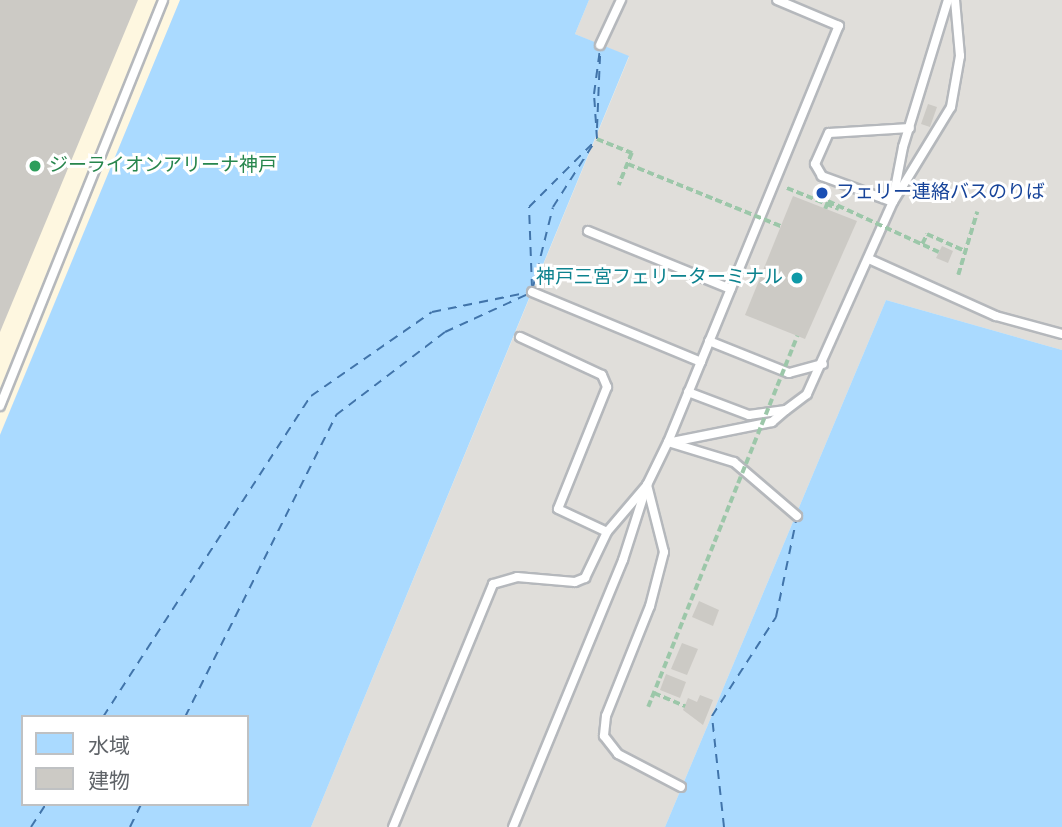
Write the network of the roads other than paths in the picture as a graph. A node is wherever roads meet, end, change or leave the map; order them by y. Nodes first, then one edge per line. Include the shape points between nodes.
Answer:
1 (163, 0) edge
2 (777, 0) edge
3 (948, 0) edge
4 (955, 0) edge
5 (620, 1) edge
6 (600, 45) dead end
7 (910, 128) junction
8 (893, 202) junction
9 (588, 231) dead end
10 (869, 259) junction
11 (730, 289) junction
12 (532, 292) dead end
13 (1062, 334) edge
14 (520, 337) dead end
15 (709, 341) junction
16 (701, 362) junction
17 (823, 364) junction
18 (688, 392) junction
19 (1, 404) edge
20 (786, 410) junction
21 (668, 442) junction
22 (647, 485) junction
23 (797, 516) dead end
24 (607, 533) junction
25 (681, 787) dead end
26 (393, 827) edge
27 (513, 827) edge

1 - 19 lane
2 - 11 lane via 839,26
3 - 7 lane
4 - 8 lane via 960,56 951,107
5 - 6 lane
7 - 8 lane
7 - 8 lane via 829,133 815,163 822,176
8 - 10 lane
9 - 11 lane
10 - 13 lane via 996,316
10 - 17 lane
11 - 15 lane
12 - 16 lane
14 - 24 lane via 595,369 607,387 558,509
15 - 16 lane
15 - 17 lane via 789,373
16 - 18 lane
17 - 20 lane via 804,398
18 - 20 lane via 743,414
18 - 21 lane
20 - 21 lane via 772,422
21 - 22 lane
21 - 23 lane via 734,462
22 - 24 lane
22 - 25 lane via 664,552 650,606 606,716 604,736 618,754
22 - 27 lane via 622,560
24 - 26 lane via 585,578 575,582 517,576 494,584

